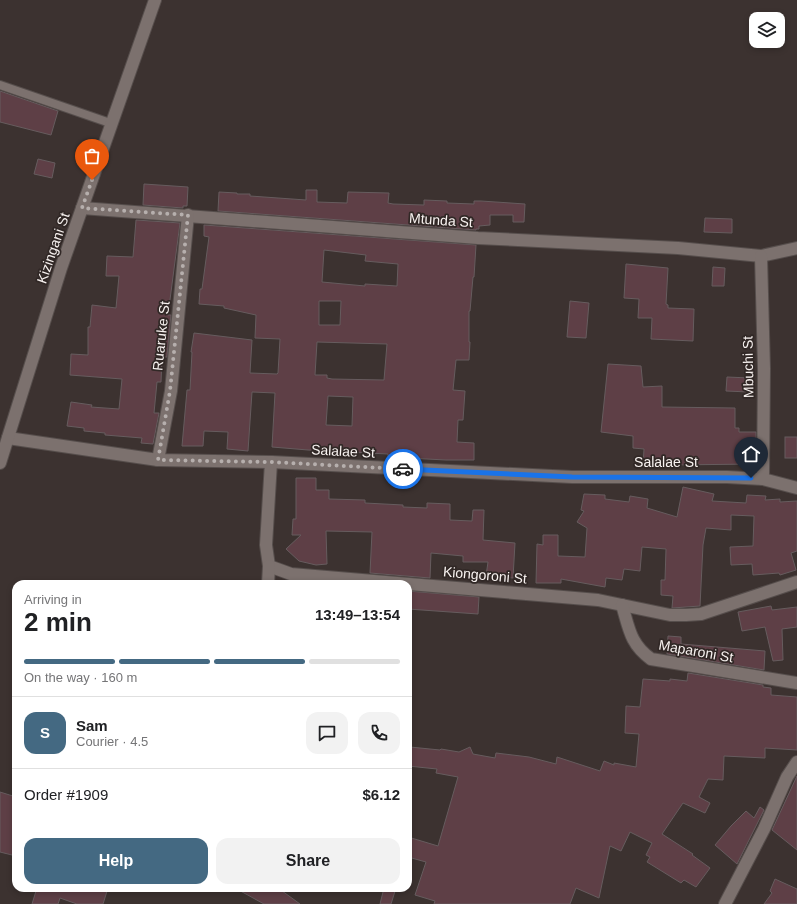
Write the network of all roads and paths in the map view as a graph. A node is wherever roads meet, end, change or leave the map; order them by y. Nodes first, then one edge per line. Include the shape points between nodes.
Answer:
1 (155, 0) edge
2 (0, 84) edge
3 (113, 124) junction
4 (82, 208) junction
5 (188, 215) junction
6 (797, 248) edge
7 (761, 256) junction
8 (8, 438) junction
9 (158, 460) junction
10 (0, 462) edge
11 (270, 462) junction
12 (763, 479) junction
13 (797, 488) edge
14 (269, 566) junction
15 (268, 580) edge
16 (362, 580) edge
17 (797, 582) edge
18 (412, 584) edge
19 (622, 605) junction
20 (797, 683) edge
21 (797, 762) edge
22 (725, 904) edge

1 - 3 street, Kizingani St
2 - 3 lane
3 - 4 street, Kizingani St
4 - 5 street, Mtunda St
4 - 8 street, Kizingani St
5 - 7 street, Mtunda St via 478,238 678,248
5 - 9 street, Ruaruke St via 171,384
6 - 7 street, Mtunda St
7 - 12 street, Mbuchi St
8 - 9 street, Salalae St
8 - 10 street, Kizingani St
9 - 11 street, Salalae St
11 - 12 street, Salalae St via 572,477
11 - 14 street via 266,545
12 - 13 street, Salalae St
14 - 15 street
14 - 16 street, Kiongoroni St via 291,574
17 - 19 street, Kiongoroni St via 701,614 686,616
18 - 19 street, Kiongoroni St via 598,600
19 - 20 street, Maparoni St via 635,644 651,659
21 - 22 street via 787,777 764,829

